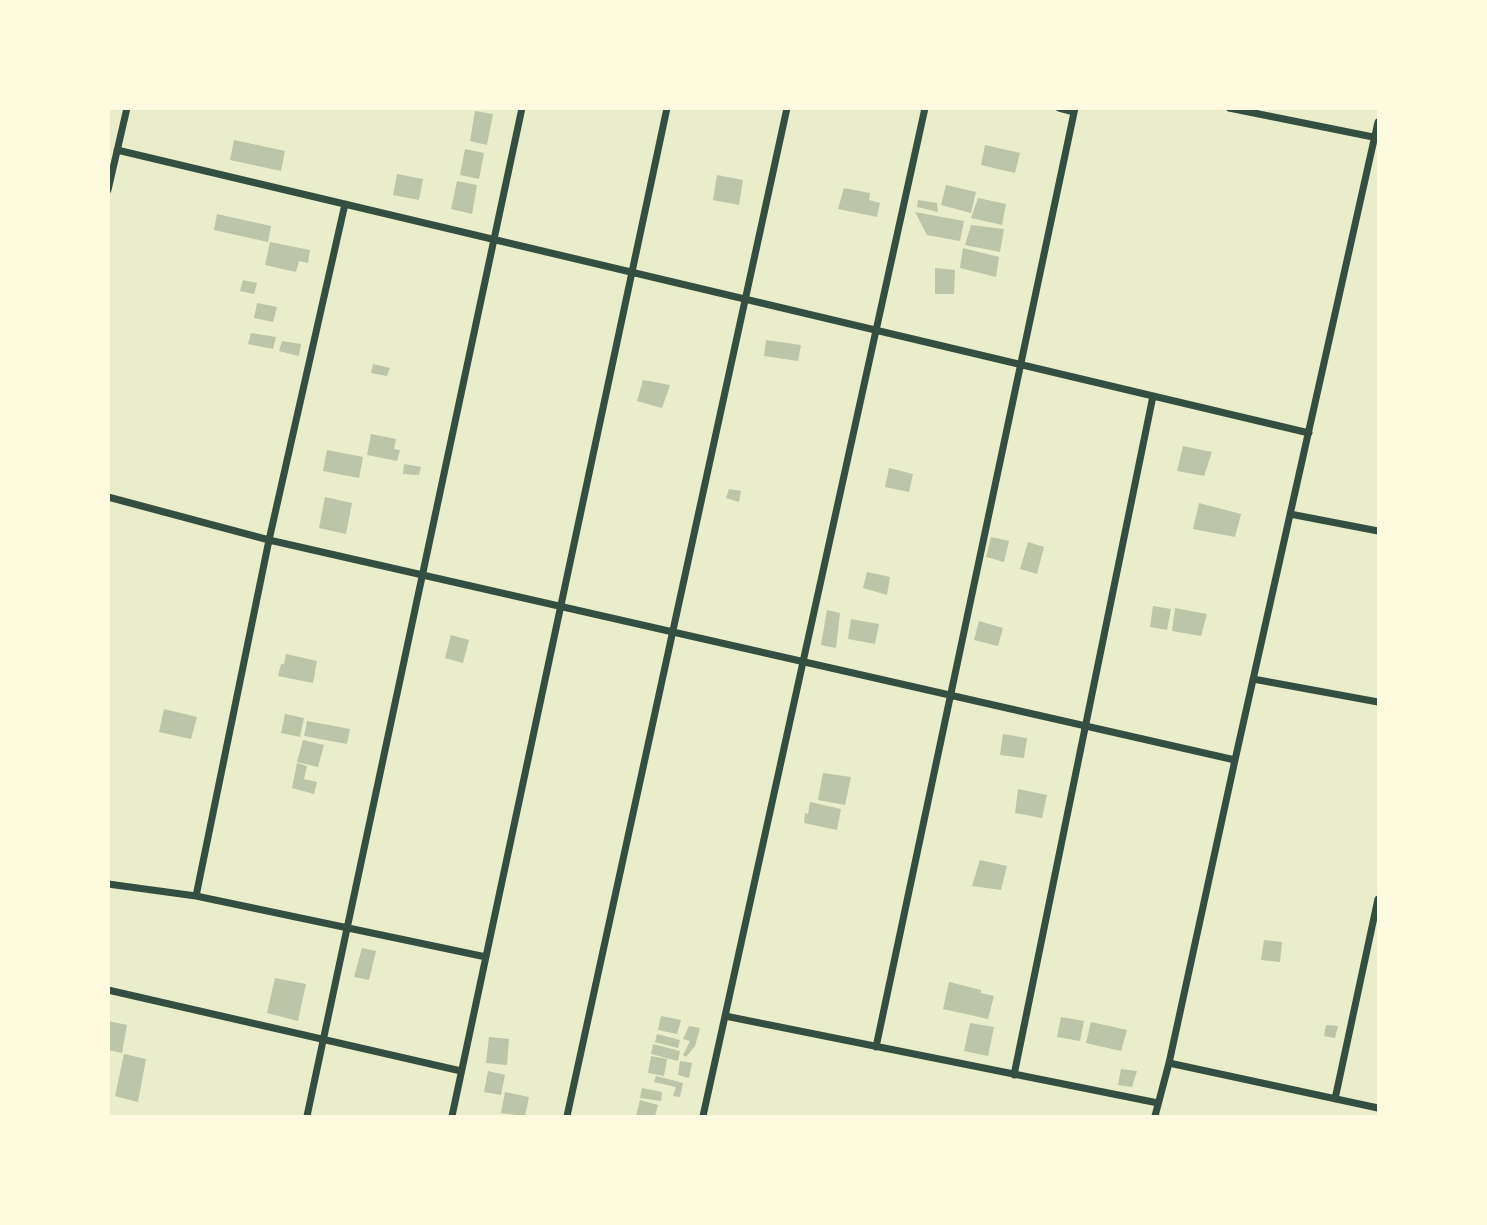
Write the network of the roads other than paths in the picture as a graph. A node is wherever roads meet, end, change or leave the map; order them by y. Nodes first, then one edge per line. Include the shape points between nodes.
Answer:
1 (522, 108) edge
2 (667, 108) edge
3 (787, 108) edge
4 (925, 108) edge
5 (1059, 108) edge
6 (1229, 108) edge
7 (124, 109) edge
8 (1074, 110) edge
9 (1378, 122) edge
10 (1377, 138) edge
11 (117, 150) junction
12 (108, 190) edge
13 (345, 204) junction
14 (494, 239) junction
15 (632, 272) junction
16 (746, 299) junction
17 (876, 330) junction
18 (1021, 364) junction
19 (1153, 396) junction
20 (1309, 433) junction
21 (108, 497) edge
22 (1290, 514) junction
23 (1378, 531) edge
24 (269, 540) junction
25 (422, 575) junction
26 (561, 606) junction
27 (673, 632) junction
28 (803, 662) junction
29 (1253, 679) junction
30 (951, 695) junction
31 (1378, 702) edge
32 (1086, 726) junction
33 (1235, 760) junction
34 (108, 884) edge
35 (196, 896) junction
36 (1378, 899) edge
37 (347, 928) junction
38 (1368, 948) junction
39 (1378, 950) edge
40 (486, 957) junction
41 (108, 990) edge
42 (725, 1016) junction
43 (323, 1040) junction
44 (876, 1046) junction
45 (1169, 1063) junction
46 (461, 1071) junction
47 (1014, 1075) junction
48 (1335, 1099) junction
49 (1158, 1103) junction
50 (1378, 1108) edge
51 (307, 1116) edge
52 (452, 1116) edge
53 (567, 1116) edge
54 (703, 1116) edge
55 (1155, 1116) edge

1 - 14 street
2 - 15 street
3 - 16 street
4 - 17 street
5 - 8 street
6 - 10 street
7 - 11 street
8 - 18 street
9 - 10 street
10 - 20 street
11 - 12 street
11 - 13 street
13 - 14 street
13 - 24 street
14 - 15 street
14 - 25 street
15 - 16 street
15 - 26 street
16 - 17 street
16 - 27 street
17 - 18 street
17 - 28 street
18 - 19 street
18 - 30 street
19 - 20 street
19 - 32 street
20 - 22 street
21 - 24 street
22 - 23 street
22 - 29 street
24 - 25 street
24 - 35 street
25 - 26 street
25 - 37 street
26 - 27 street
26 - 40 street
27 - 28 street
27 - 53 street
28 - 30 street
28 - 42 street
29 - 31 street
29 - 33 street
30 - 32 street
30 - 44 street
32 - 33 street
32 - 47 street
33 - 45 street
34 - 35 street
35 - 37 street
36 - 38 street
37 - 40 street
37 - 43 street
38 - 39 street
38 - 48 street
40 - 46 street
41 - 43 street
42 - 44 street
42 - 54 street
43 - 46 street
43 - 51 street
44 - 47 street
45 - 48 street
45 - 49 street
46 - 52 street
47 - 49 street
48 - 50 street
49 - 55 street

